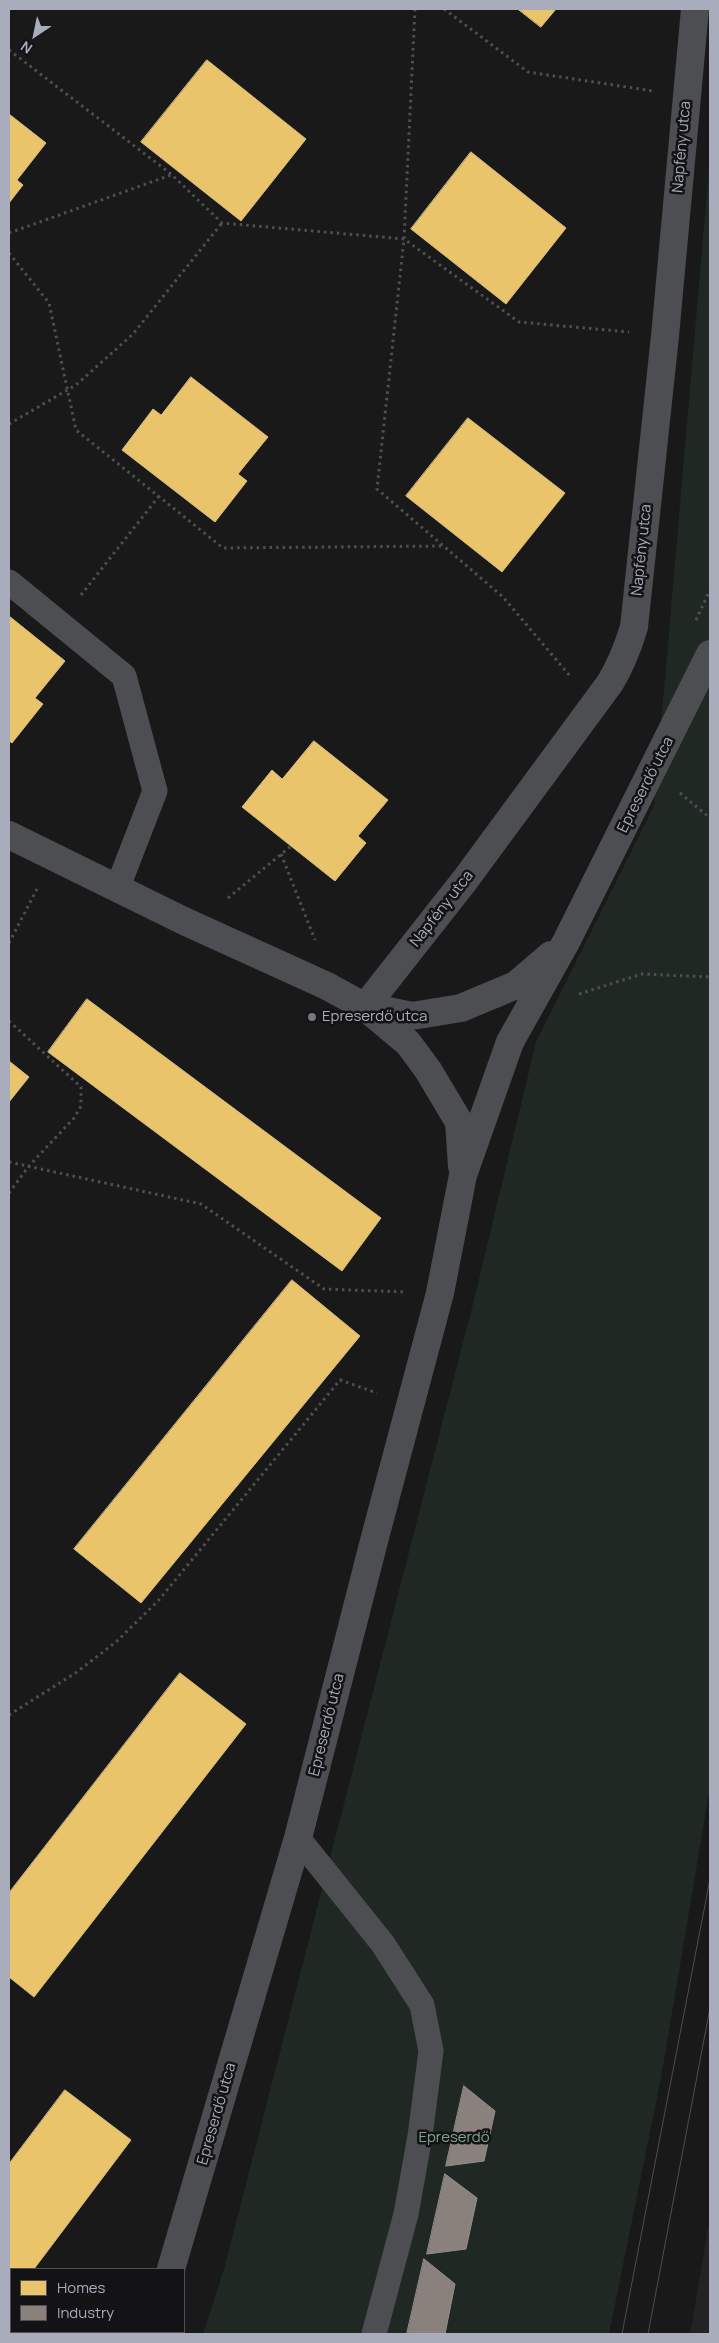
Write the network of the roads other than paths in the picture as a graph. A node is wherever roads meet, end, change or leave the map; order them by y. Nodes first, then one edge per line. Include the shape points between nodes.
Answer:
1 (695, 9) edge
2 (9, 582) edge
3 (710, 654) edge
4 (9, 835) edge
5 (117, 889) junction
6 (566, 942) junction
7 (365, 1007) junction
8 (463, 1175) junction
9 (298, 1838) junction
10 (171, 2268) edge
11 (374, 2334) edge

1 - 7 street, Napfény utca via 634,627 622,664 465,880
2 - 5 lane via 124,676 155,791
3 - 6 street, Epreserdő utca
4 - 5 street, Epreserdő utca
5 - 7 street, Epreserdő utca via 327,986
6 - 7 street, Epreserdő utca via 516,985 461,1008 412,1016
6 - 8 street, Epreserdő utca via 510,1042
7 - 8 street, Epreserdő utca via 408,1043 428,1070 458,1122
8 - 9 street, Epreserdő utca via 440,1293
9 - 10 street, Epreserdő utca
9 - 11 lane via 383,1944 422,2004 431,2051 406,2214

